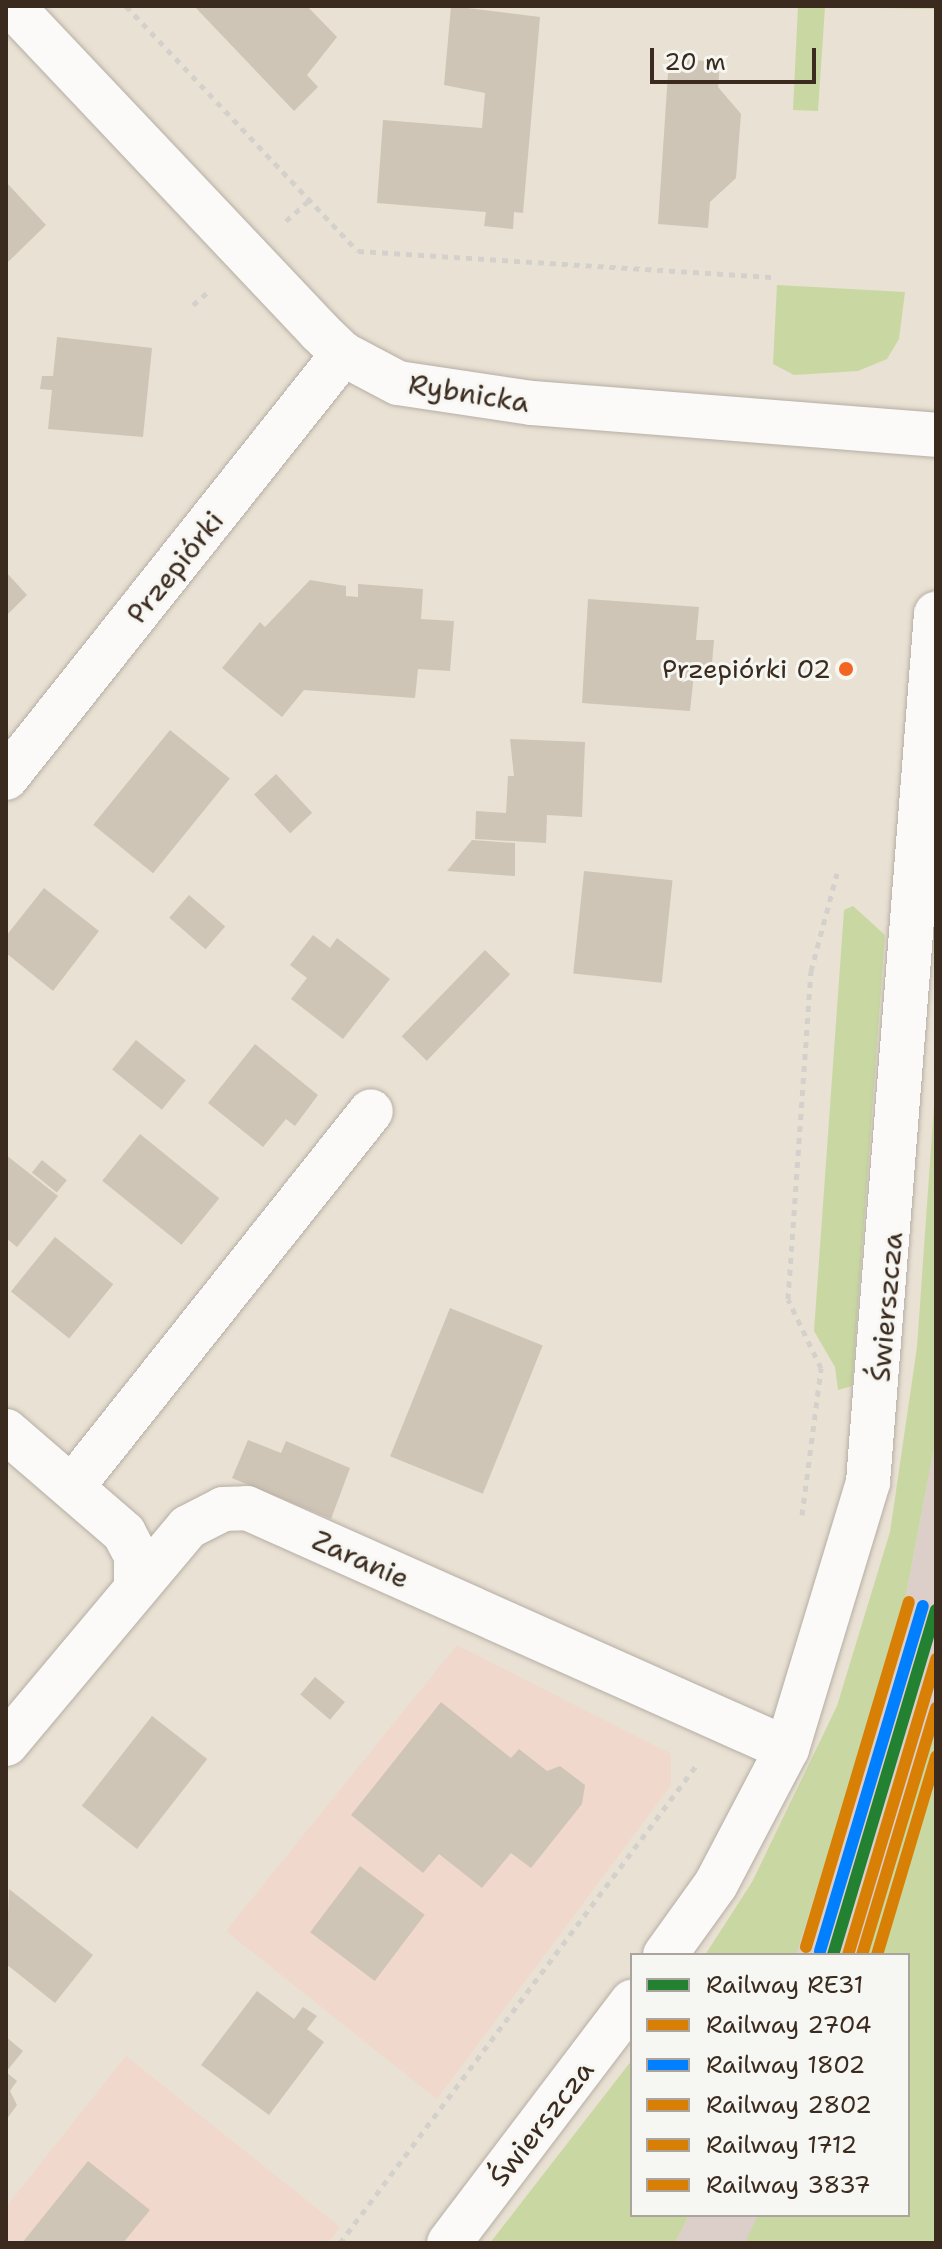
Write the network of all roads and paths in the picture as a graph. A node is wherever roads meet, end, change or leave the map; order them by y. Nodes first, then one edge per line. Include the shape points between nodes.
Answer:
1 (12, 6) edge
2 (126, 6) edge
3 (771, 277) dead end
4 (343, 354) junction
5 (936, 435) edge
6 (936, 614) edge
7 (6, 778) edge
8 (837, 873) dead end
9 (371, 1111) dead end
10 (6, 1431) edge
11 (72, 1487) junction
12 (801, 1522) dead end
13 (136, 1580) junction
14 (729, 1723) junction
15 (6, 1744) edge
16 (787, 1749) junction
17 (666, 1953) edge
18 (630, 2005) edge
19 (340, 2243) edge
20 (449, 2243) edge

1 - 4 street, Rybnicka
2 - 3 path via 358,251
4 - 5 street, Rybnicka via 398,383 454,395
4 - 7 street, Przepiórki
6 - 16 street, Świerszcza via 877,1421 833,1615
8 - 12 path via 811,971 788,1299 821,1368
9 - 11 street
10 - 11 street
11 - 13 street via 124,1533 136,1556
13 - 14 street, Zaranie via 188,1527 223,1509 247,1508
13 - 15 street, Zaranie
14 - 16 street, Zaranie
14 - 19 path
16 - 17 street, Świerszcza via 716,1884
18 - 20 street, Świerszcza

